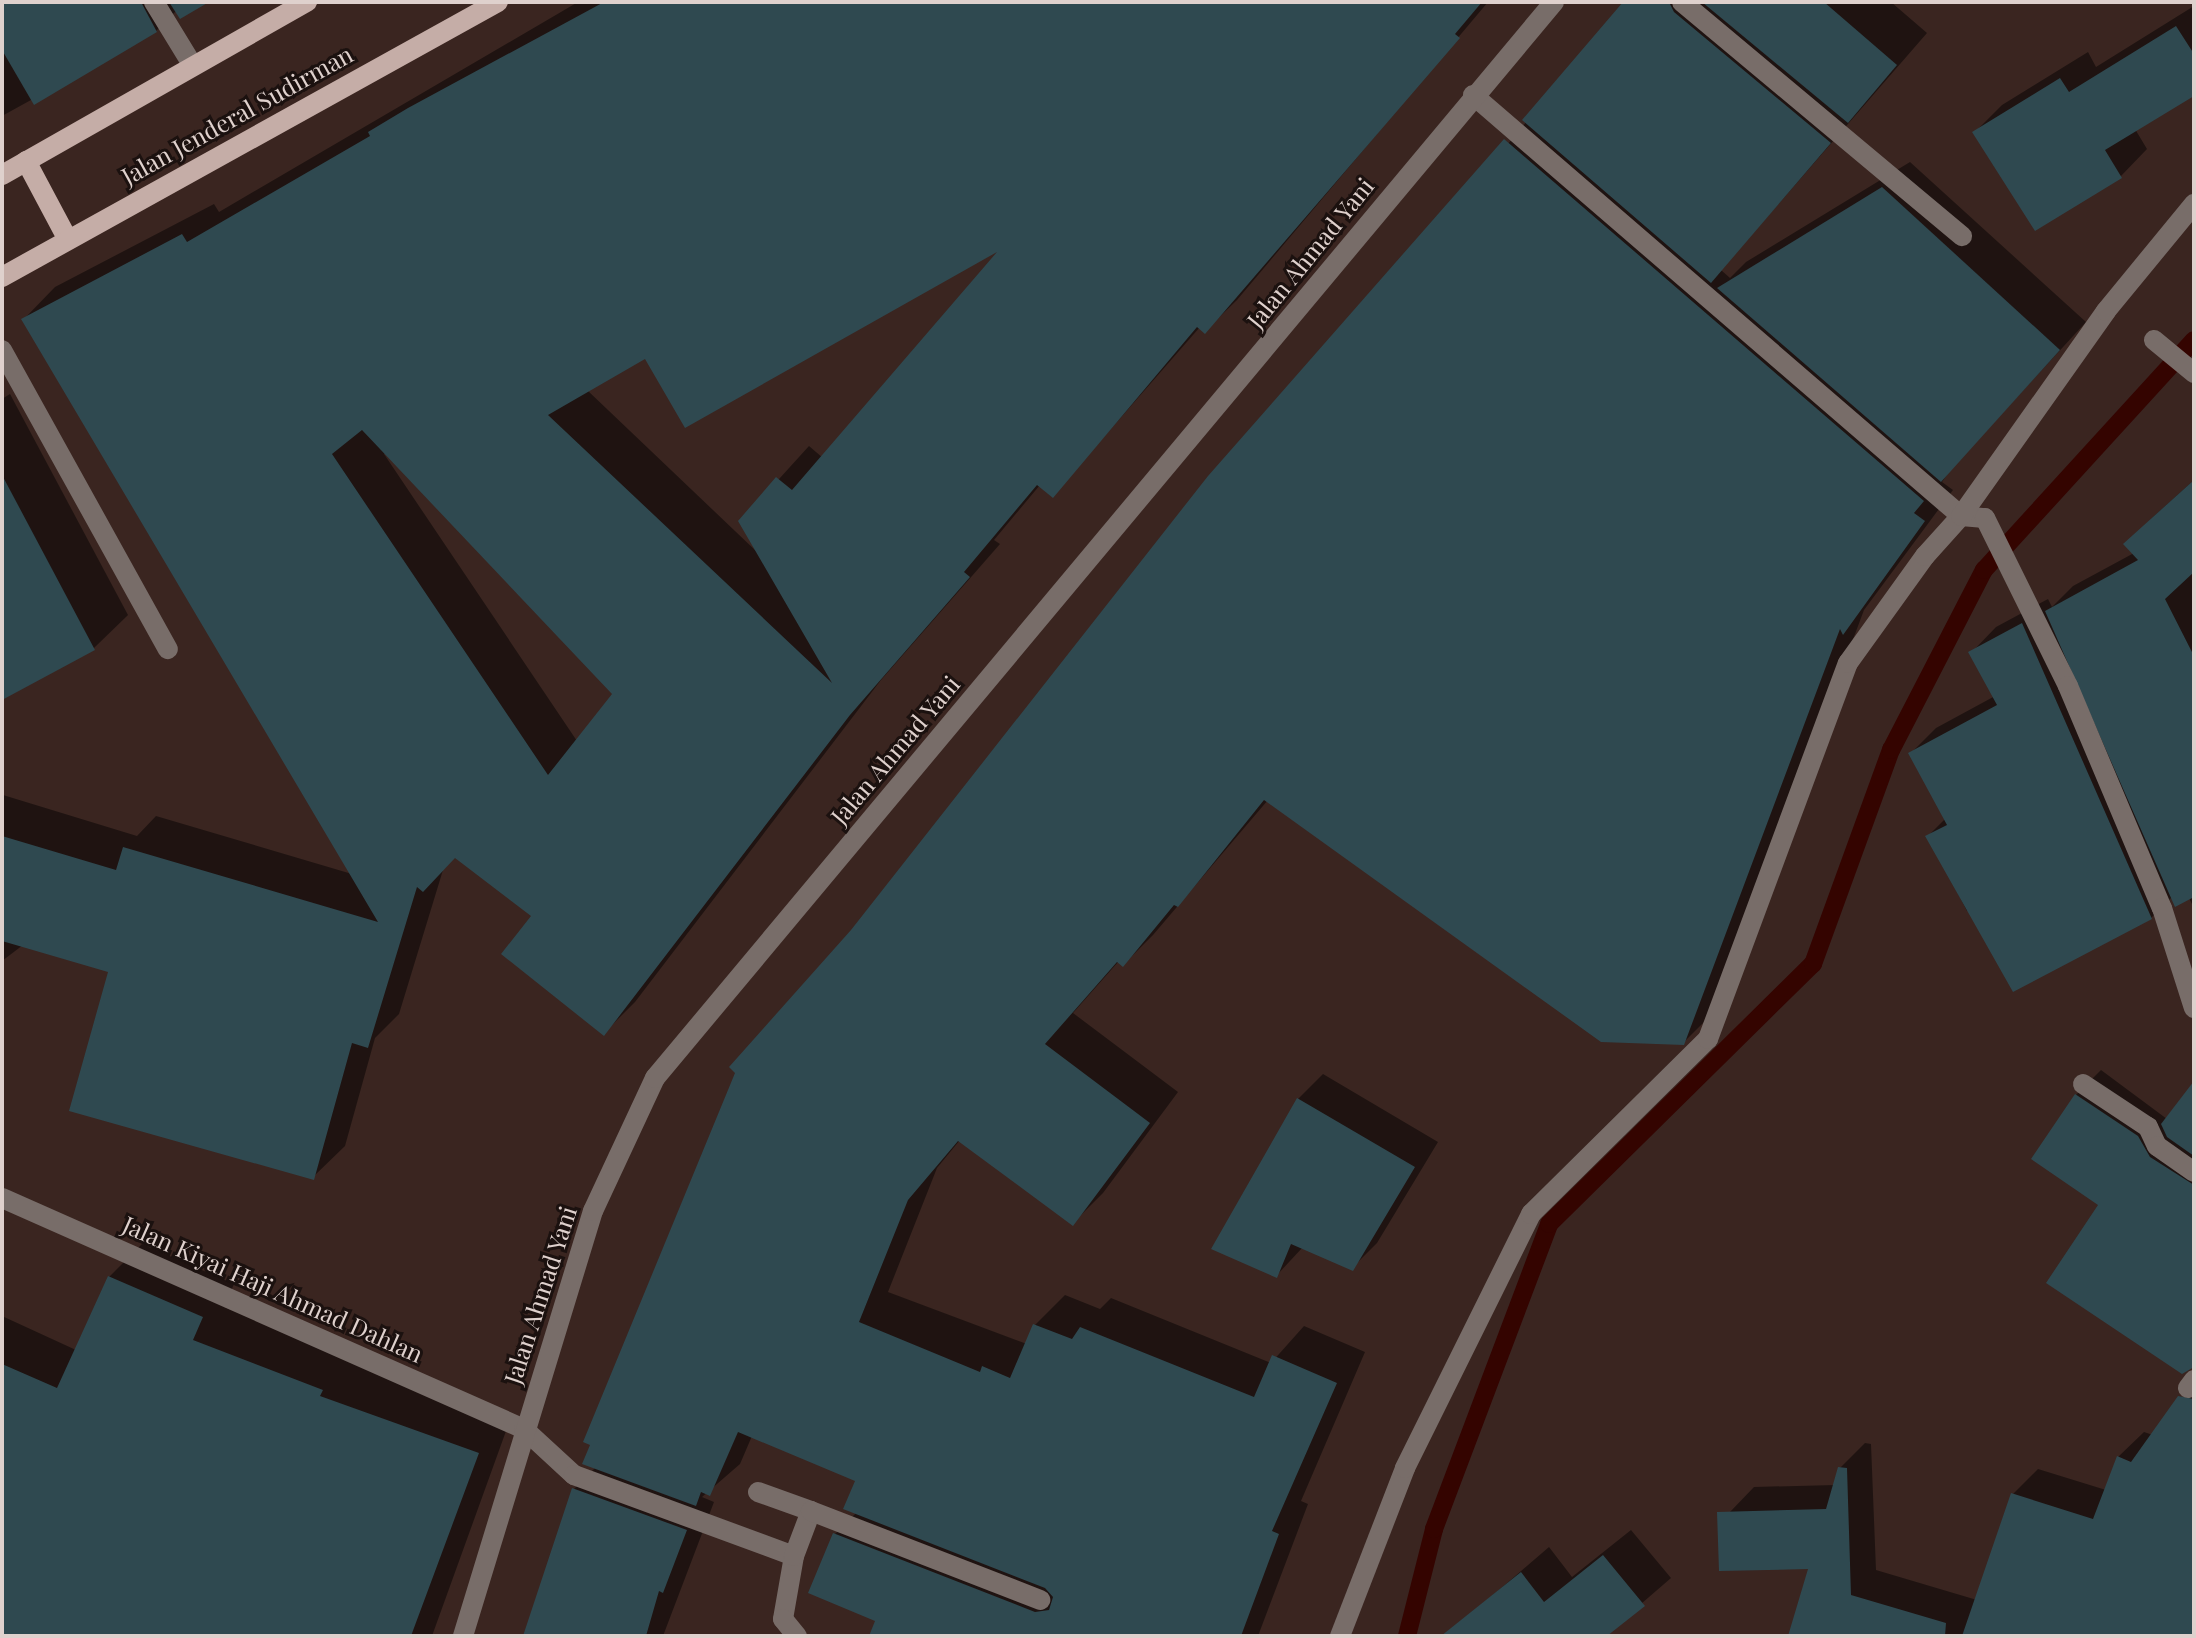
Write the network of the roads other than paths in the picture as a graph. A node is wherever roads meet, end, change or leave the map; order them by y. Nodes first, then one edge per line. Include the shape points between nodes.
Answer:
1 (154, 2) edge
2 (307, 2) edge
3 (498, 2) edge
4 (1554, 2) edge
5 (1682, 2) edge
6 (193, 66) junction
7 (1473, 95) junction
8 (26, 161) junction
9 (2, 175) edge
10 (2194, 204) edge
11 (1962, 236) dead end
12 (67, 238) junction
13 (2, 277) edge
14 (2154, 340) dead end
15 (2, 350) edge
16 (2194, 373) edge
17 (1961, 516) junction
18 (168, 649) dead end
19 (2194, 1008) edge
20 (2083, 1084) dead end
21 (2194, 1172) edge
22 (2, 1198) edge
23 (524, 1429) junction
24 (758, 1492) dead end
25 (811, 1511) junction
26 (794, 1556) junction
27 (1040, 1600) dead end
28 (463, 1636) edge
29 (797, 1636) edge
30 (1340, 1636) edge

1 - 6 street
2 - 6 main road
3 - 12 main road, Jalan Jenderal Sudirman
4 - 7 street, Jalan Ahmad Yani
5 - 11 street
6 - 8 main road
7 - 17 street
7 - 23 street, Jalan Ahmad Yani via 655,1078 593,1211
8 - 9 main road
8 - 12 main road
10 - 17 street via 2106,311
12 - 13 main road, Jalan Jenderal Sudirman
14 - 16 street
15 - 18 street
17 - 19 street via 1985,518 2015,574 2162,908
17 - 30 street via 1925,556 1848,663 1708,1039 1531,1214 1405,1468
20 - 21 street via 2148,1127 2157,1146
22 - 23 street, Jalan Kiyai Haji Ahmad Dahlan
23 - 26 street, Jalan Kiyai Haji Ahmad Dahlan via 574,1475
23 - 28 street, Jalan Ahmad Yani
24 - 25 street
25 - 26 street
25 - 27 street
26 - 29 street via 783,1619

